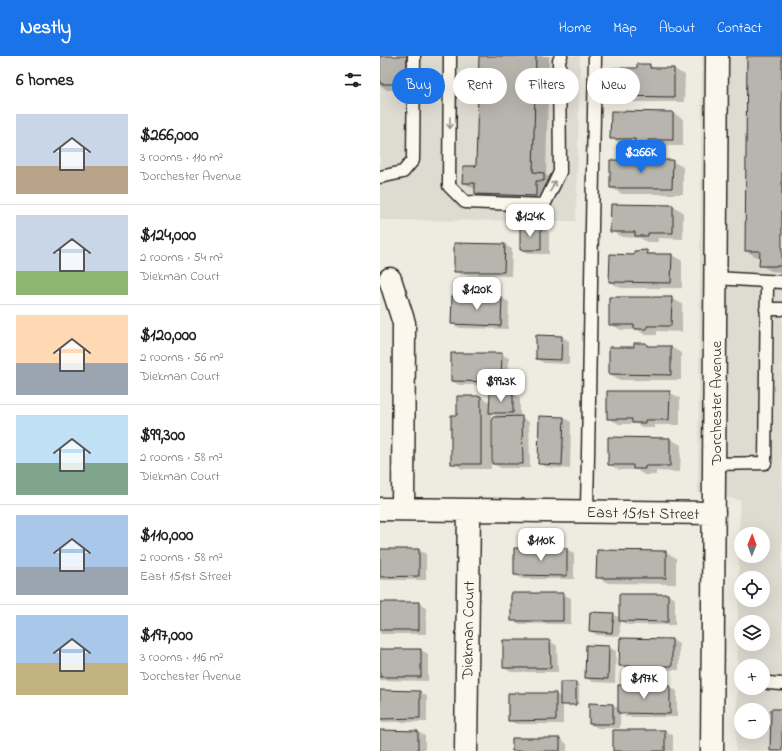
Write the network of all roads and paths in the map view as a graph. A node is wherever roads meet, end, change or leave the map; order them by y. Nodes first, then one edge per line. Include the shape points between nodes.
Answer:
1 (414, 56) edge
2 (450, 56) edge
3 (561, 56) edge
4 (596, 56) edge
5 (717, 56) edge
6 (380, 177) edge
7 (715, 278) junction
8 (390, 279) dead end
9 (767, 281) junction
10 (782, 282) edge
11 (766, 309) junction
12 (782, 309) edge
13 (714, 464) junction
14 (380, 509) edge
15 (402, 509) junction
16 (469, 510) junction
17 (587, 511) junction
18 (714, 513) junction
19 (770, 683) edge
20 (782, 684) edge
21 (466, 751) edge
22 (712, 751) edge

1 - 6 lane via 413,160 403,172
2 -> 3 lane via 449,186 465,202 544,205 560,172
4 - 17 lane
5 - 7 street, Dorchester Avenue
7 - 9 lane
7 - 13 street, Dorchester Avenue
8 - 15 street via 404,323
9 - 10 lane
9 - 11 lane
11 - 12 lane
11 - 13 lane via 766,463
13 - 18 street, Dorchester Avenue
14 - 15 street, East 151st Street
15 - 16 street, East 151st Street
16 - 17 street, East 151st Street
16 - 21 street, Diekman Court
17 - 18 street, East 151st Street
18 - 22 street, Dorchester Avenue
19 - 20 lane

